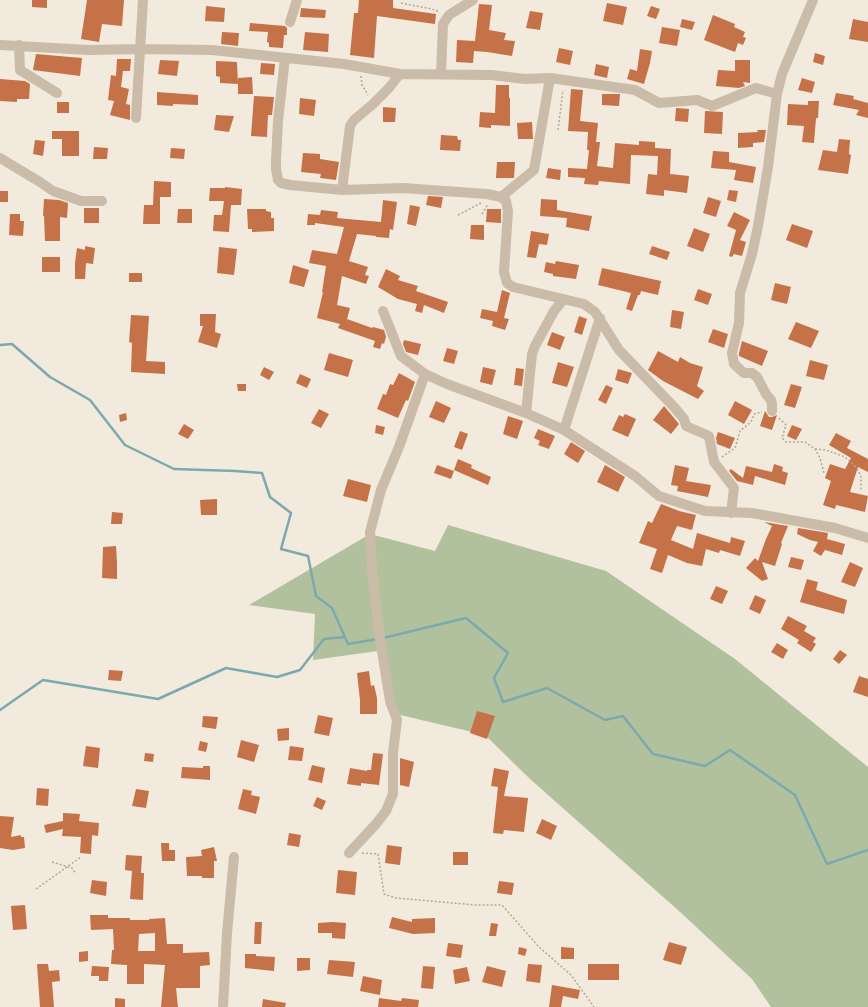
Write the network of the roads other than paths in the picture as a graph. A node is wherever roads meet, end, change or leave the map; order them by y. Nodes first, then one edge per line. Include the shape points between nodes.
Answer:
1 (143, 0) edge
2 (297, 0) edge
3 (473, 0) edge
4 (813, 0) edge
5 (290, 22) dead end
6 (0, 45) edge
7 (19, 45) junction
8 (141, 49) junction
9 (285, 58) junction
10 (400, 74) junction
11 (441, 74) junction
12 (550, 78) junction
13 (57, 93) dead end
14 (777, 94) junction
15 (136, 118) dead end
16 (0, 158) edge
17 (342, 190) junction
18 (501, 197) junction
19 (102, 201) dead end
20 (564, 299) junction
21 (383, 311) dead end
22 (600, 318) junction
23 (425, 374) junction
24 (772, 411) road end
25 (526, 413) junction
26 (564, 430) junction
27 (732, 513) junction
28 (868, 538) edge
29 (349, 853) road end
30 (234, 857) dead end
31 (223, 1007) edge

1 - 8 street
2 - 5 street
3 - 11 street via 449,15 443,24
4 - 14 street via 782,74
6 - 7 street
7 - 8 street via 89,50
7 - 13 street via 20,70
8 - 9 street via 212,50
8 - 15 street
9 - 10 street via 344,64
9 - 17 street via 278,121 278,180 290,185
10 - 11 street
10 - 17 street via 350,126
11 - 12 street
12 - 14 street via 635,90 658,103 697,100 712,106 756,88
12 - 18 street via 534,170
14 - 24 street via 758,226 740,293 740,323 732,353 734,364 744,373 752,373 757,377 771,400
16 - 19 street via 53,191 81,201
17 - 18 street via 403,188
18 - 20 street via 506,201 508,211 504,272 507,283 513,287
20 - 22 street via 584,304
20 - 25 street via 554,311 533,350
21 - 23 street via 401,356
22 - 26 street
22 - 27 street via 619,350 674,407 684,419 686,426 709,436 714,462 734,488
23 - 25 street
23 - 29 street via 381,490 370,532 380,639 390,701 397,720 393,753 393,794 386,811
25 - 26 street
26 - 27 street via 635,476 659,496 705,511
27 - 28 street via 752,513 835,528
30 - 31 street

